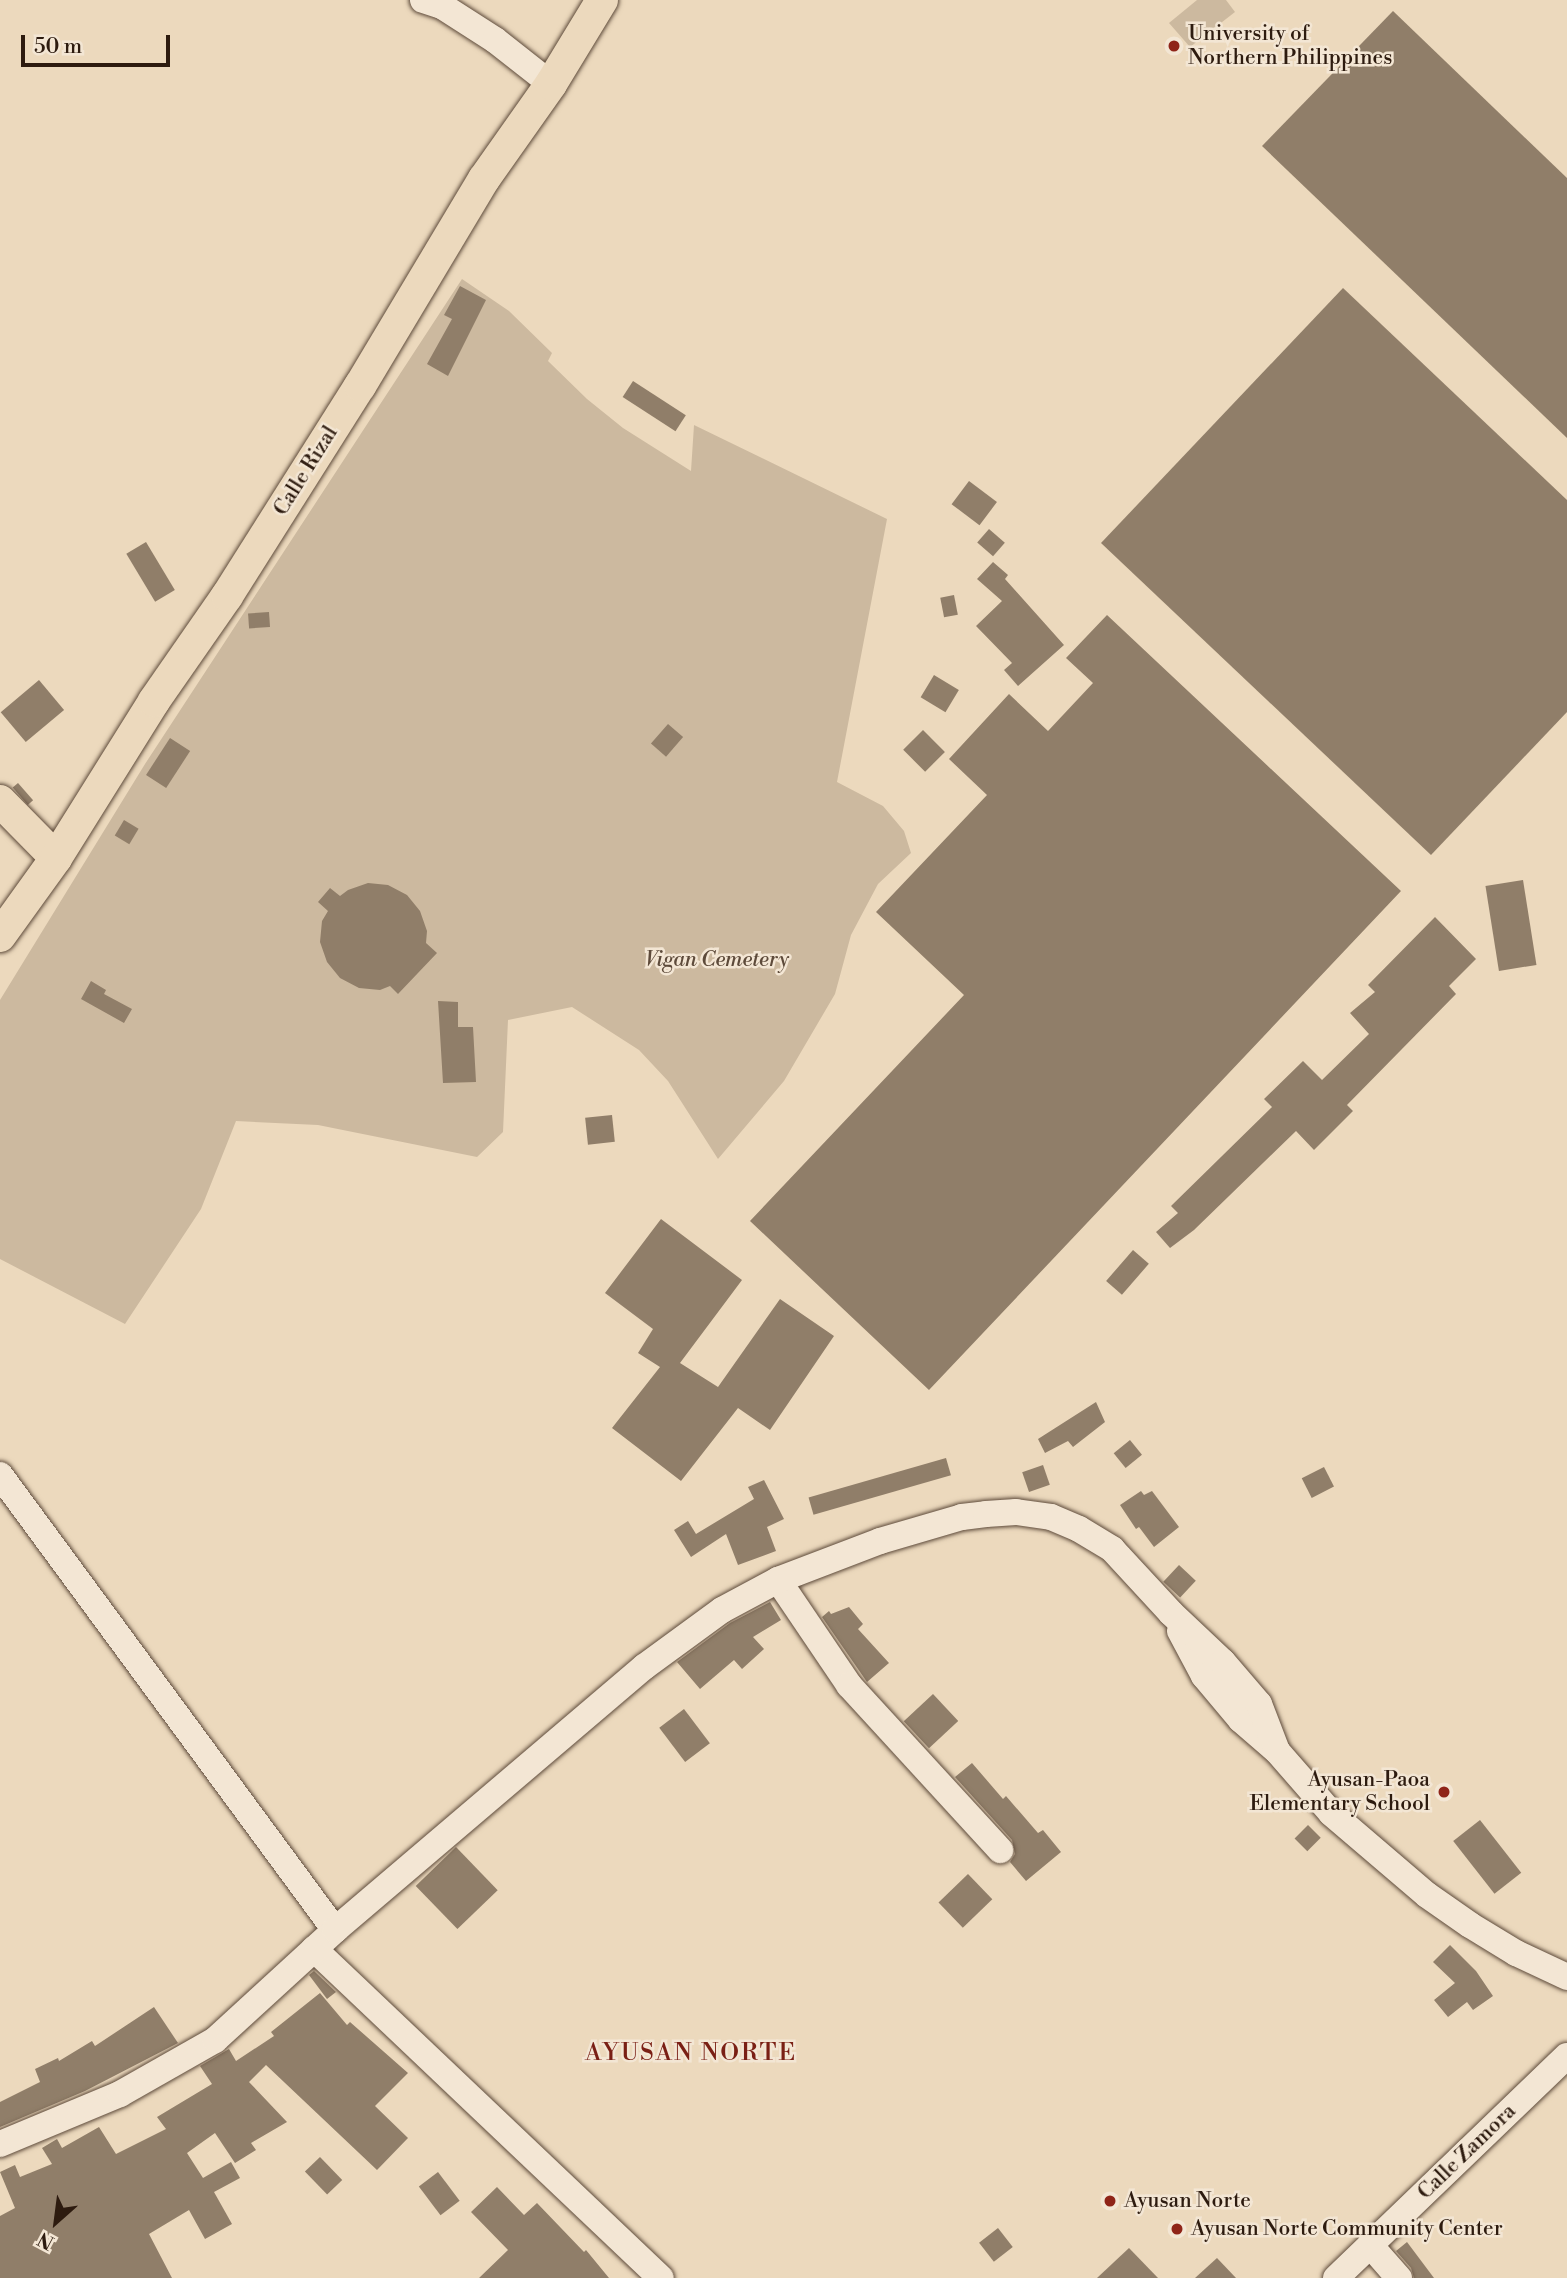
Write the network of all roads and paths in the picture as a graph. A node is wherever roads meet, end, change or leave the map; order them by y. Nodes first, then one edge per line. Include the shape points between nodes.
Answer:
1 (423, 0) edge
2 (602, 0) edge
3 (551, 84) junction
4 (0, 801) edge
5 (56, 858) junction
6 (0, 936) edge
7 (0, 1475) edge
8 (778, 1580) junction
9 (1000, 1850) dead end
10 (335, 1930) junction
11 (314, 1949) junction
12 (1564, 1973) edge
13 (1567, 2056) edge
14 (0, 2144) edge
15 (1370, 2245) junction
16 (661, 2278) edge
17 (1336, 2278) edge
18 (1399, 2278) edge

1 - 3 street via 442,6 495,40
2 - 3 main road, Calle Rizal
3 - 5 main road, Calle Rizal via 484,179 360,386
4 - 5 main road
5 - 6 main road, Calle Rizal
7 - 10 street
8 - 9 street via 849,1685
8 - 10 street via 722,1610 644,1667
8 - 12 street via 880,1541 962,1517 1016,1512 1051,1517 1112,1549 1171,1613 1331,1813 1427,1895 1516,1953
10 - 11 street
11 - 14 street via 215,2040 120,2094
11 - 16 street
13 - 15 street, Calle Zamora
15 - 17 street, Calle Zamora
15 - 18 street

